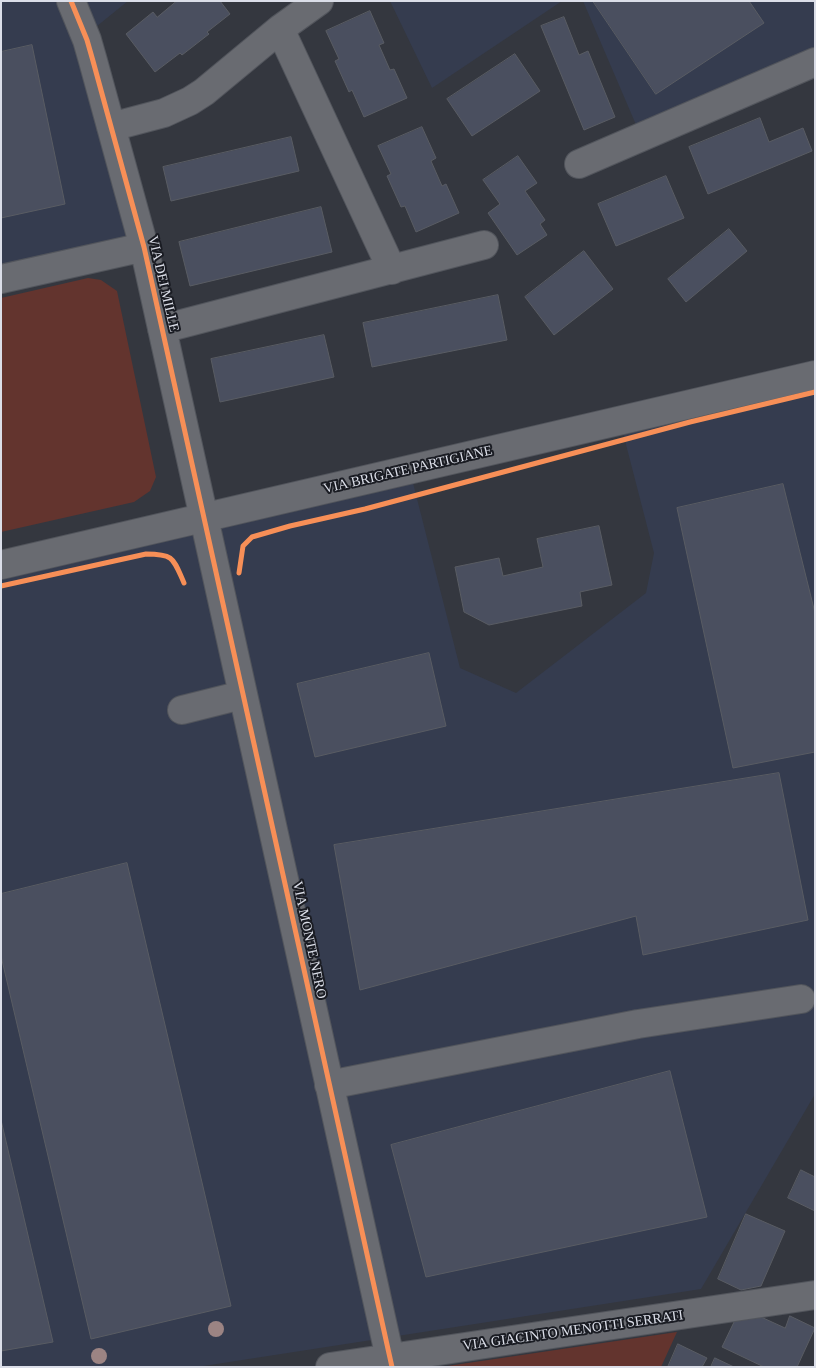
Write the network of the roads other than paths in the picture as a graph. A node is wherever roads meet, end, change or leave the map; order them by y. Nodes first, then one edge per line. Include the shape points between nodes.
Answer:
1 (71, 1) edge
2 (319, 1) edge
3 (280, 29) junction
4 (815, 62) edge
5 (111, 127) junction
6 (579, 164) dead end
7 (484, 246) dead end
8 (144, 247) junction
9 (392, 270) junction
10 (1, 279) edge
11 (162, 329) junction
12 (815, 375) edge
13 (204, 518) junction
14 (1, 565) edge
15 (242, 695) junction
16 (182, 710) dead end
17 (801, 999) dead end
18 (329, 1086) junction
19 (815, 1295) edge
20 (391, 1362) edge
21 (330, 1367) edge

1 - 5 street, VIA DEI MILLE via 87,40
2 - 3 street
3 - 5 street via 190,101 164,113
3 - 9 street
4 - 6 street
5 - 8 street, VIA DEI MILLE
7 - 9 street
8 - 10 street, VIA DEI MILLE
8 - 11 street, VIA DEI MILLE
9 - 11 street
11 - 13 street, VIA DEI MILLE
12 - 13 street, VIA BRIGATE PARTIGIANE
13 - 14 street, VIA BRIGATE PARTIGIANE
13 - 15 street, VIA MONTE NERO
15 - 16 street
15 - 18 street, VIA MONTE NERO
17 - 18 street via 638,1024
18 - 20 street, VIA MONTE NERO
19 - 20 street, VIA GIACINTO MENOTTI SERRATI
20 - 21 street, VIA GIACINTO MENOTTI SERRATI

